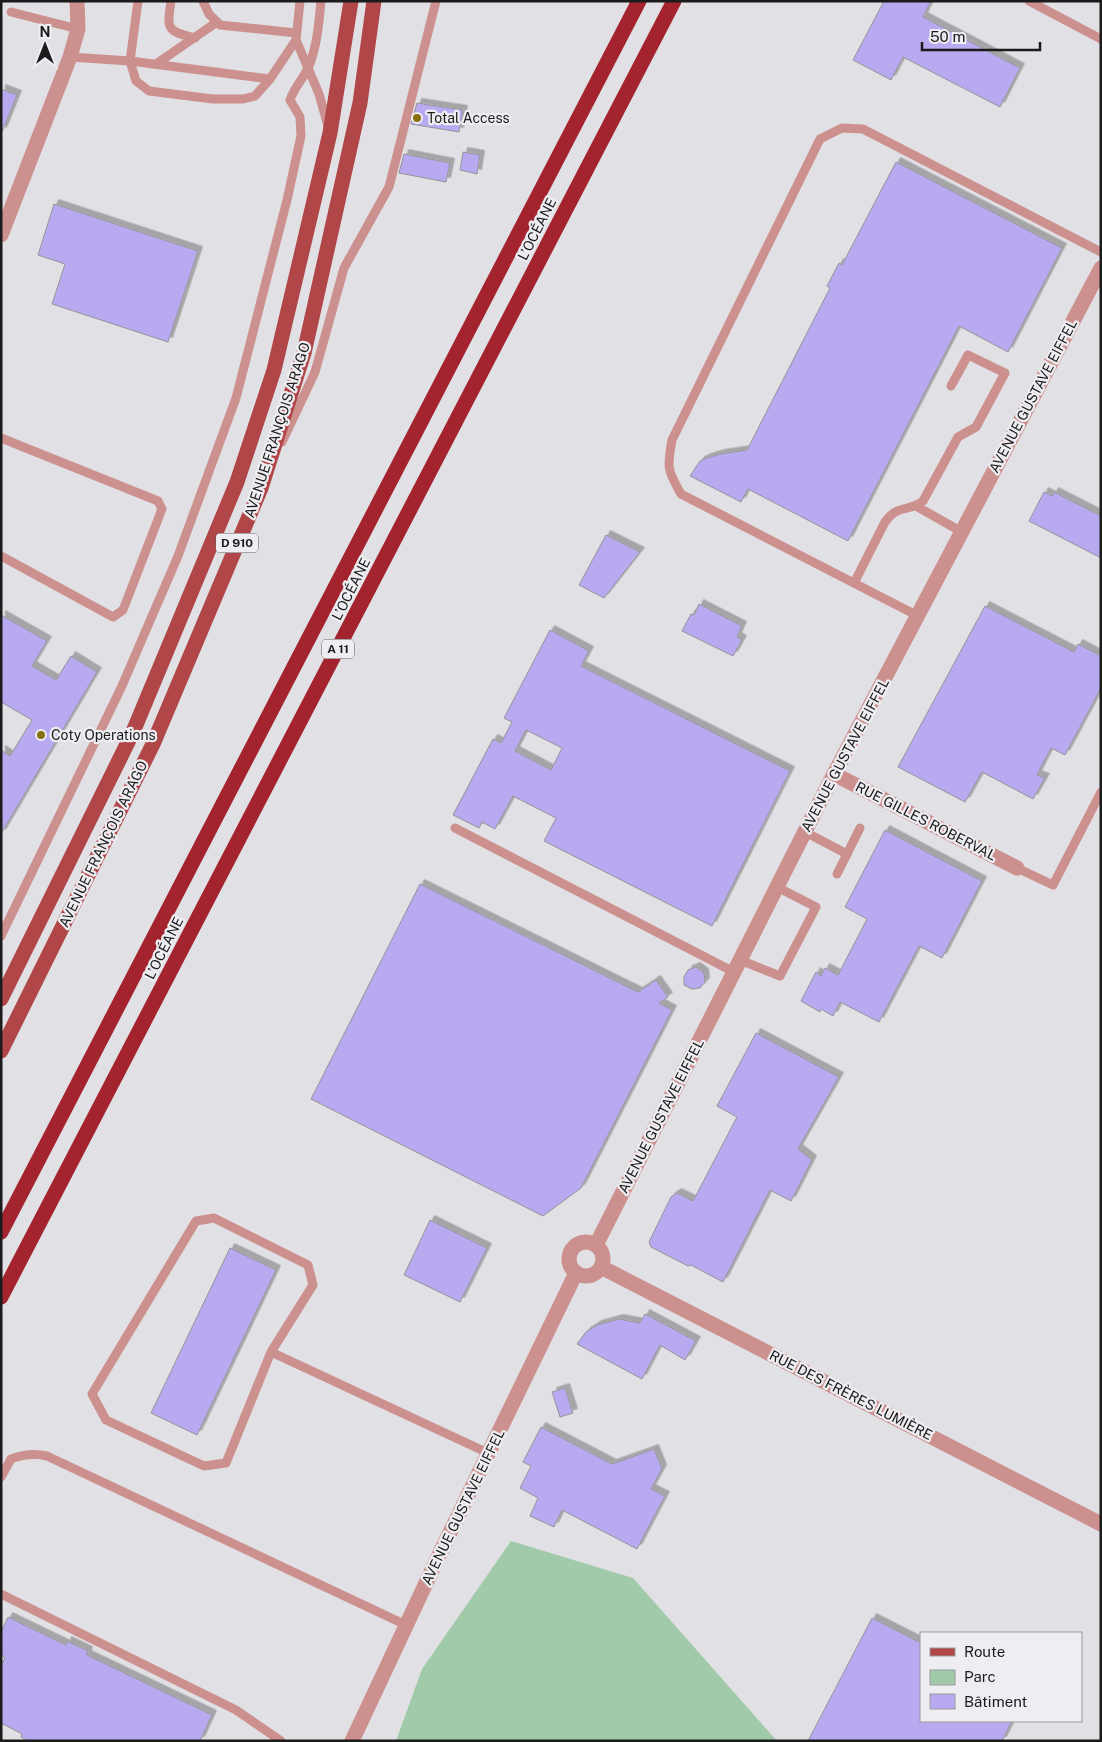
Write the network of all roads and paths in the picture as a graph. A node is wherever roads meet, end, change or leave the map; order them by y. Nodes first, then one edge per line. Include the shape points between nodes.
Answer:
1 (77, 1) edge
2 (138, 1) edge
3 (171, 1) edge
4 (203, 1) edge
5 (300, 1) edge
6 (321, 1) edge
7 (351, 1) edge
8 (374, 1) edge
9 (436, 1) edge
10 (640, 1) edge
11 (674, 1) edge
12 (1029, 1) edge
13 (11, 12) dead end
14 (217, 22) junction
15 (78, 29) junction
16 (296, 36) junction
17 (195, 38) junction
18 (1101, 39) edge
19 (70, 57) junction
20 (130, 61) junction
21 (156, 64) junction
22 (308, 68) junction
23 (270, 79) junction
24 (330, 132) junction
25 (1, 235) edge
26 (1101, 252) edge
27 (1101, 268) edge
28 (951, 386) dead end
29 (1, 438) edge
30 (261, 488) junction
31 (916, 506) junction
32 (962, 532) junction
33 (1, 556) edge
34 (854, 583) junction
35 (918, 616) junction
36 (834, 774) junction
37 (1101, 792) edge
38 (455, 828) dead end
39 (860, 828) dead end
40 (805, 832) junction
41 (847, 854) junction
42 (1018, 868) joint
43 (837, 874) dead end
44 (777, 887) junction
45 (1, 936) edge
46 (737, 966) junction
47 (1, 1000) edge
48 (1, 1051) edge
49 (1, 1232) edge
50 (596, 1245) junction
51 (601, 1267) junction
52 (576, 1273) junction
53 (1, 1298) edge
54 (271, 1352) junction
55 (488, 1453) junction
56 (1, 1477) edge
57 (1101, 1524) edge
58 (1, 1594) edge
59 (406, 1625) junction
60 (281, 1741) edge
61 (352, 1741) edge

1 - 15 street
2 - 20 lane
3 - 17 lane via 168,23 171,29
4 - 14 lane
5 - 16 lane
6 - 22 lane via 316,42
7 - 24 main road, AVENUE FRANÇOIS ARAGO / D 910
8 - 30 main road, AVENUE FRANÇOIS ARAGO / D 910 via 360,103 304,353
9 - 30 lane via 389,187 344,268 315,372
10 - 49 highway, L’OCÉANE / A 11
11 - 53 highway, L’OCÉANE / A 11
12 - 18 lane
13 - 15 lane
14 - 16 lane
14 - 17 lane
15 - 19 street
16 - 22 lane
16 - 23 lane
17 - 21 lane
19 - 20 lane
19 - 25 street
20 - 21 lane
20 - 23 lane via 136,81 149,91 242,99 255,96
21 - 23 lane
22 - 24 lane
22 - 45 lane via 290,100 300,117 301,136 236,398 178,556 121,688
24 - 47 main road, AVENUE FRANÇOIS ARAGO / D 910 via 274,370 237,482 134,732
26 - 34 lane via 863,129 842,128 820,138 672,440 669,474 681,494
27 - 32 street, AVENUE GUSTAVE EIFFEL
28 - 31 lane via 968,355 1005,373 976,427 958,436 923,501
29 - 33 lane via 158,501 162,509 122,610 113,617
30 - 48 main road, AVENUE FRANÇOIS ARAGO / D 910 via 153,744
31 - 32 lane
31 - 34 lane via 892,513
32 - 35 street, AVENUE GUSTAVE EIFFEL
34 - 35 lane
35 - 36 street, AVENUE GUSTAVE EIFFEL
36 - 40 street, AVENUE GUSTAVE EIFFEL
36 - 42 street, RUE GILLES ROBERVAL
37 - 42 lane via 1053,885
38 - 46 lane
39 - 41 lane
40 - 41 lane
40 - 44 street, AVENUE GUSTAVE EIFFEL
41 - 43 lane
44 - 46 street, AVENUE GUSTAVE EIFFEL
44 - 46 lane via 816,907 780,976
46 - 50 street, AVENUE GUSTAVE EIFFEL
50 - 51 street via 603,1259
50 - 52 street via 585,1242 571,1250 568,1259
51 - 52 street via 585,1276
51 - 57 street, RUE DES FRÈRES LUMIÈRE
52 - 55 street, AVENUE GUSTAVE EIFFEL
54 - 54 lane via 313,1286 308,1265 214,1218 196,1221 92,1394 106,1420 204,1466 226,1463
54 - 55 lane
55 - 59 street, AVENUE GUSTAVE EIFFEL
56 - 59 lane via 11,1459 23,1454 47,1456
58 - 60 lane via 236,1710
59 - 61 street, AVENUE GUSTAVE EIFFEL

